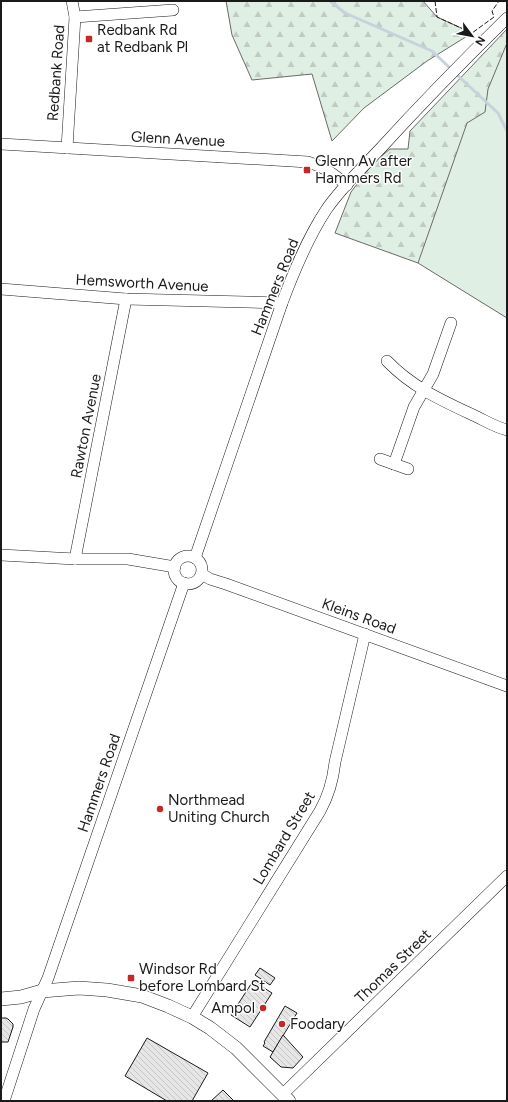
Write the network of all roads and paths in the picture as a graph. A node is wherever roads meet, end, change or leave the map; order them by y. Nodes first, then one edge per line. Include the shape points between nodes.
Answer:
1 (72, 1) edge
2 (173, 10) dead end
3 (75, 17) junction
4 (507, 18) edge
5 (1, 144) edge
6 (67, 148) junction
7 (347, 185) junction
8 (1, 289) edge
9 (126, 299) junction
10 (282, 303) junction
11 (451, 323) dead end
12 (387, 361) dead end
13 (423, 390) junction
14 (507, 430) edge
15 (380, 459) dead end
16 (394, 464) junction
17 (408, 469) dead end
18 (1, 555) edge
19 (195, 558) junction
20 (75, 559) junction
21 (175, 566) junction
22 (202, 574) junction
23 (184, 583) junction
24 (365, 634) junction
25 (507, 684) edge
26 (507, 876) edge
27 (1, 991) edge
28 (42, 991) junction
29 (1, 999) edge
30 (192, 1017) junction
31 (286, 1098) edge
32 (6, 1100) edge

1 - 3 street, Redbank Road
2 - 3 street
3 - 6 street, Redbank Road
4 - 7 street, Hammers Road
5 - 6 street, Glenn Avenue
6 - 7 street, Glenn Avenue via 308,162 321,166
7 - 10 street, Hammers Road via 313,233
8 - 9 street, Hemsworth Avenue
9 - 10 street, Hemsworth Avenue
9 - 20 street, Rawton Avenue
10 - 19 street, Hammers Road
11 - 13 street via 433,374
12 - 13 street
13 - 14 street
13 - 16 street via 414,407
15 - 16 street
16 - 17 street
18 - 20 street
19 - 21 street via 183,558
19 - 22 street via 200,563
20 - 21 street via 128,560
21 - 23 street via 177,579
22 - 23 street via 197,582
22 - 24 street, Kleins Road
23 - 28 street, Hammers Road
24 - 25 street, Kleins Road
24 - 30 street, Lombard Street via 328,796
26 - 31 street, Thomas Street
27 - 28 main road
28 - 29 main road
28 - 30 main road via 80,988 142,996
28 - 32 street, Hammers Road
30 - 31 main road via 236,1048

